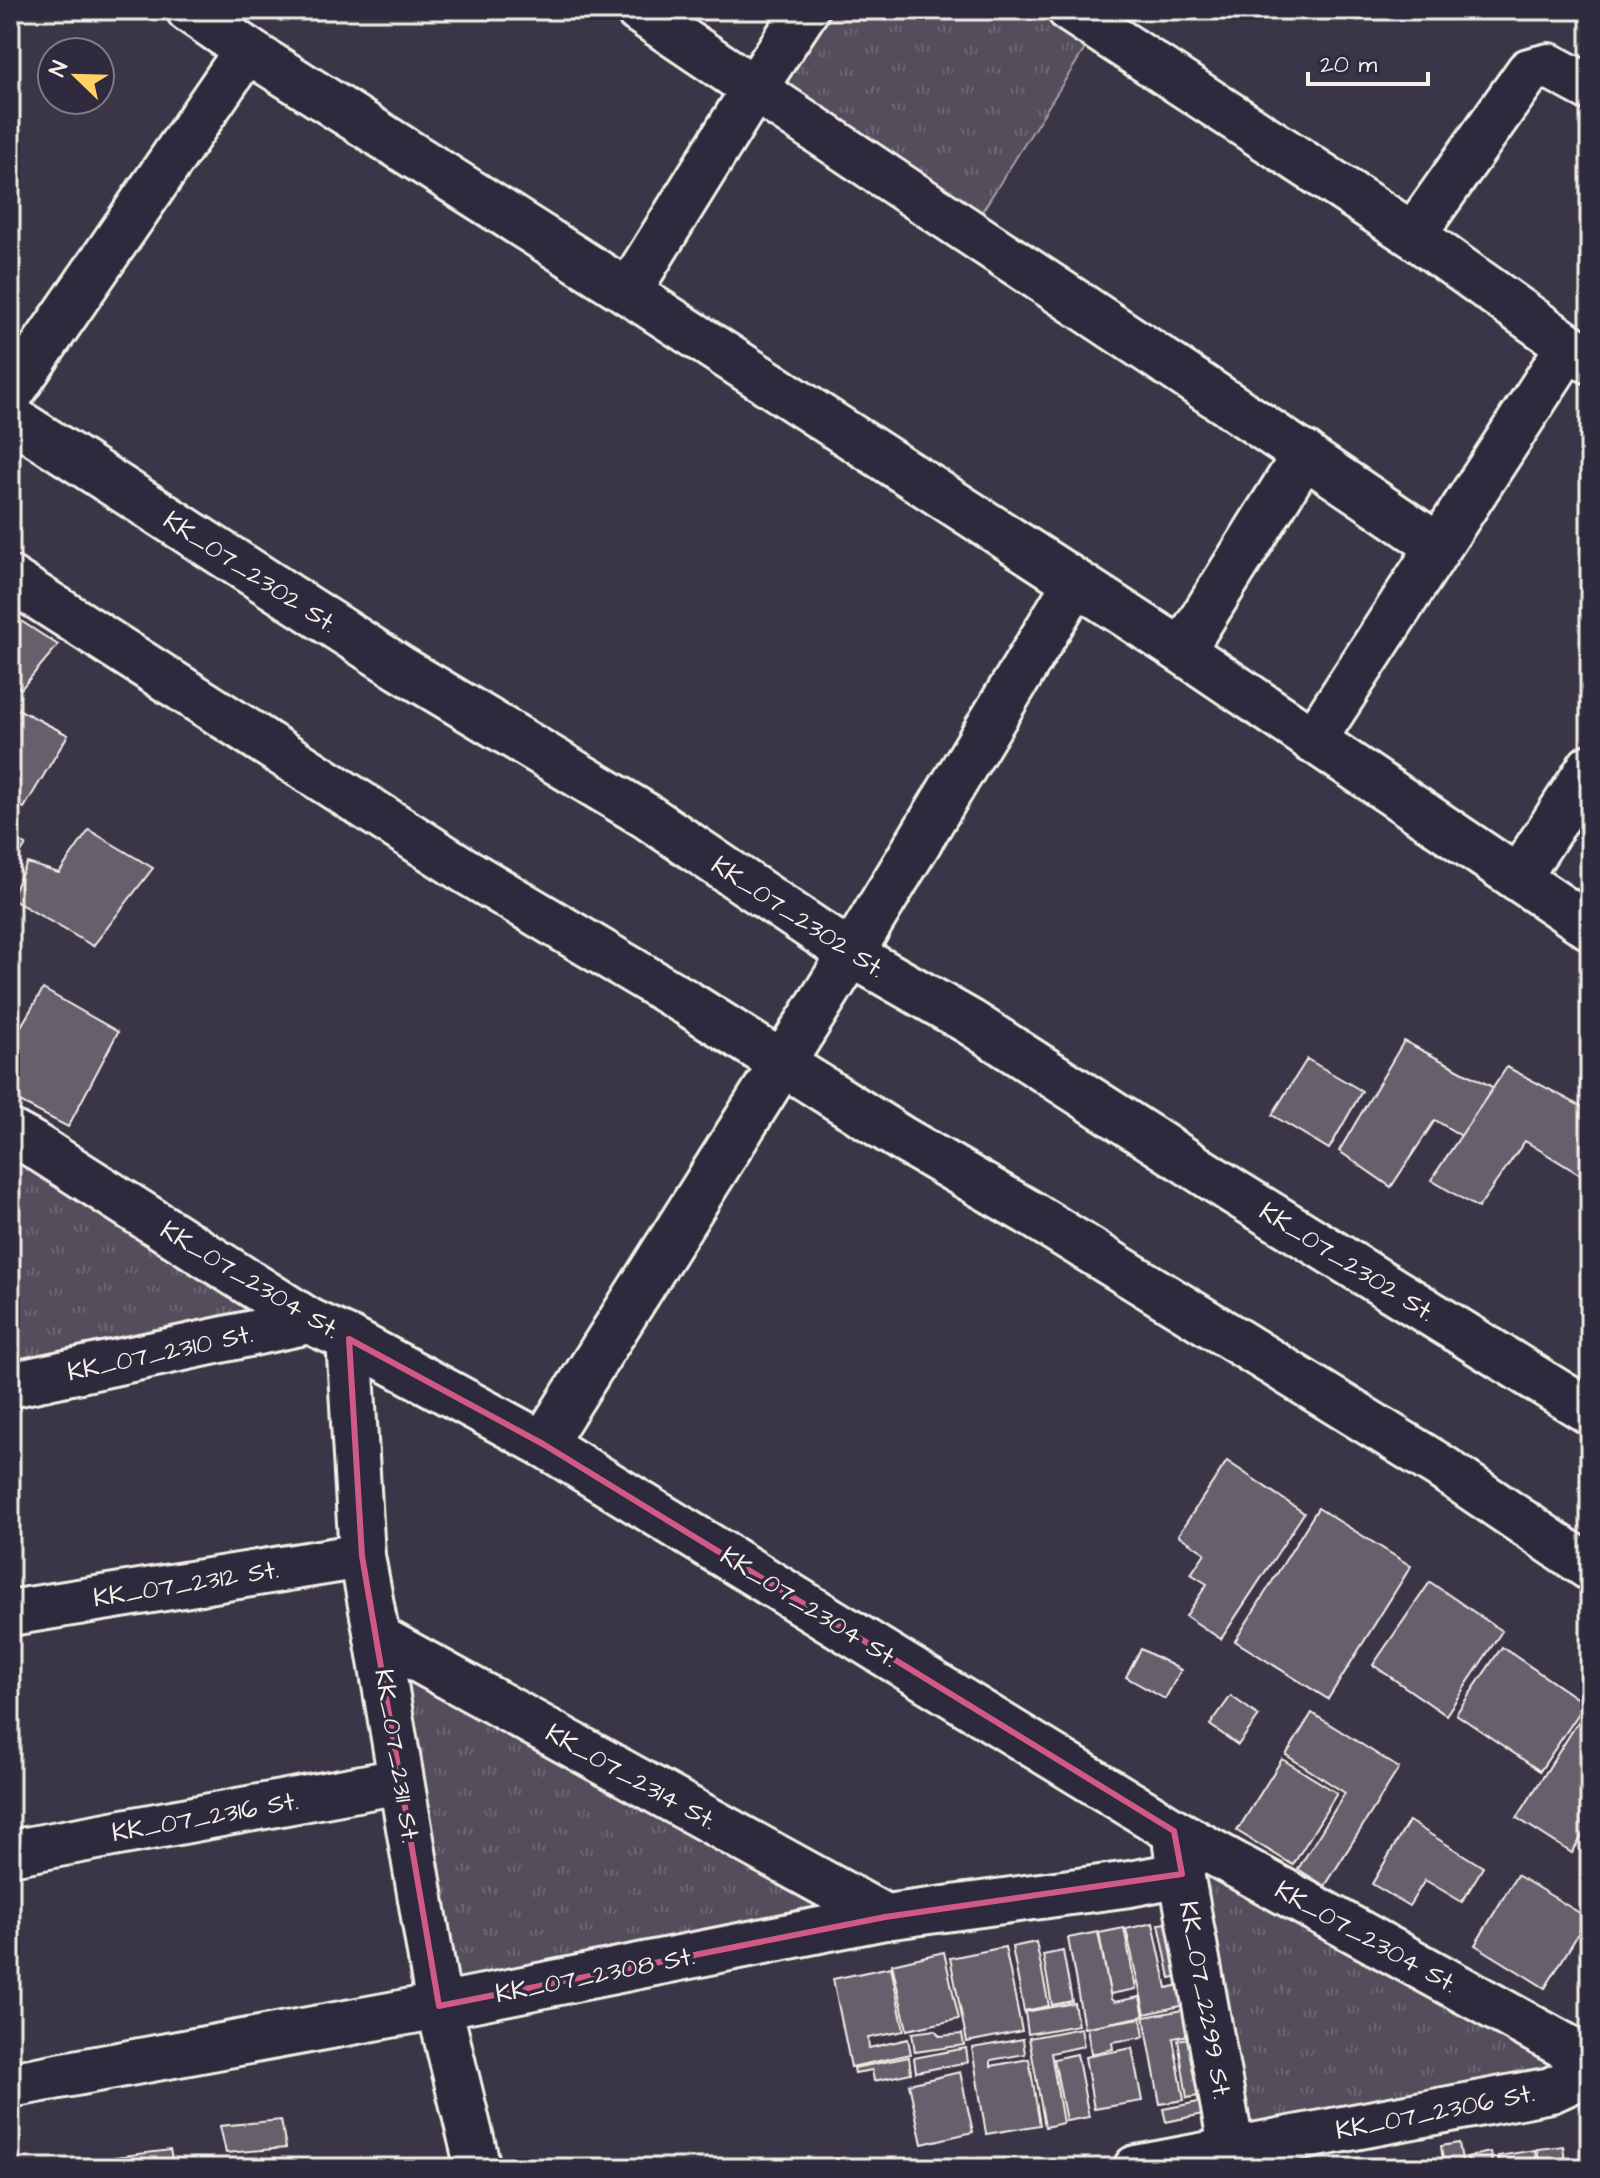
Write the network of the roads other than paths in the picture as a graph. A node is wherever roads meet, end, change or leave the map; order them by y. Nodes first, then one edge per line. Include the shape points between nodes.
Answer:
1 (189, 10) edge
2 (638, 10) edge
3 (806, 10) edge
4 (1070, 10) edge
5 (247, 50) junction
6 (1590, 88) edge
7 (754, 89) junction
8 (1413, 235) junction
9 (628, 292) junction
10 (1579, 354) edge
11 (10, 395) edge
12 (10, 417) edge
13 (1305, 454) junction
14 (1438, 546) junction
15 (10, 579) edge
16 (1075, 584) junction
17 (1182, 651) junction
18 (1313, 741) junction
19 (1590, 767) edge
20 (1518, 878) junction
21 (1590, 927) edge
22 (851, 954) junction
23 (782, 1063) junction
24 (21, 1138) edge
25 (309, 1321) junction
26 (349, 1339) junction
27 (10, 1385) edge
28 (1590, 1412) edge
29 (543, 1444) junction
30 (362, 1556) junction
31 (1590, 1568) edge
32 (10, 1613) edge
33 (377, 1637) junction
34 (400, 1781) junction
35 (1174, 1831) junction
36 (10, 1853) edge
37 (1182, 1874) junction
38 (885, 1917) junction
39 (439, 2006) junction
40 (1590, 2063) edge
41 (1590, 2072) edge
42 (10, 2085) edge
43 (1234, 2159) edge
44 (478, 2168) edge
45 (1136, 2168) edge

1 - 5 street
2 - 7 street
3 - 7 street
4 - 8 street
5 - 9 street
5 - 11 street
6 - 8 street via 1549,66 1529,71
7 - 9 street
7 - 13 street
8 - 10 street
9 - 16 street
10 - 14 street
12 - 22 street, KK_07_2302 St. via 400,668 645,815
13 - 14 street
13 - 17 street
14 - 18 street
15 - 23 street via 451,862
16 - 17 street
16 - 22 street
17 - 18 street
18 - 20 street
19 - 20 street
20 - 21 street
22 - 23 street
22 - 28 street, KK_07_2302 St. via 970,1022
23 - 29 street
23 - 31 street via 1441,1467
24 - 25 street, KK_07_2304 St.
25 - 26 street, KK_07_2304 St.
25 - 27 street, KK_07_2310 St.
26 - 29 street, KK_07_2304 St.
26 - 30 street, KK_07_2311 St.
29 - 35 street, KK_07_2304 St.
30 - 32 street, KK_07_2312 St.
30 - 33 street, KK_07_2311 St.
33 - 34 street, KK_07_2311 St.
33 - 38 street, KK_07_2314 St.
34 - 36 street, KK_07_2316 St.
34 - 39 street, KK_07_2311 St.
35 - 37 street, KK_07_2299 St.
35 - 40 street, KK_07_2304 St.
37 - 38 street, KK_07_2308 St.
37 - 43 street, KK_07_2299 St.
38 - 39 street, KK_07_2308 St.
39 - 42 street, KK_07_2308 St.
39 - 44 street, KK_07_2311 St.
41 - 43 street, KK_07_2306 St. via 1551,2090
43 - 45 street, KK_07_2306 St.

